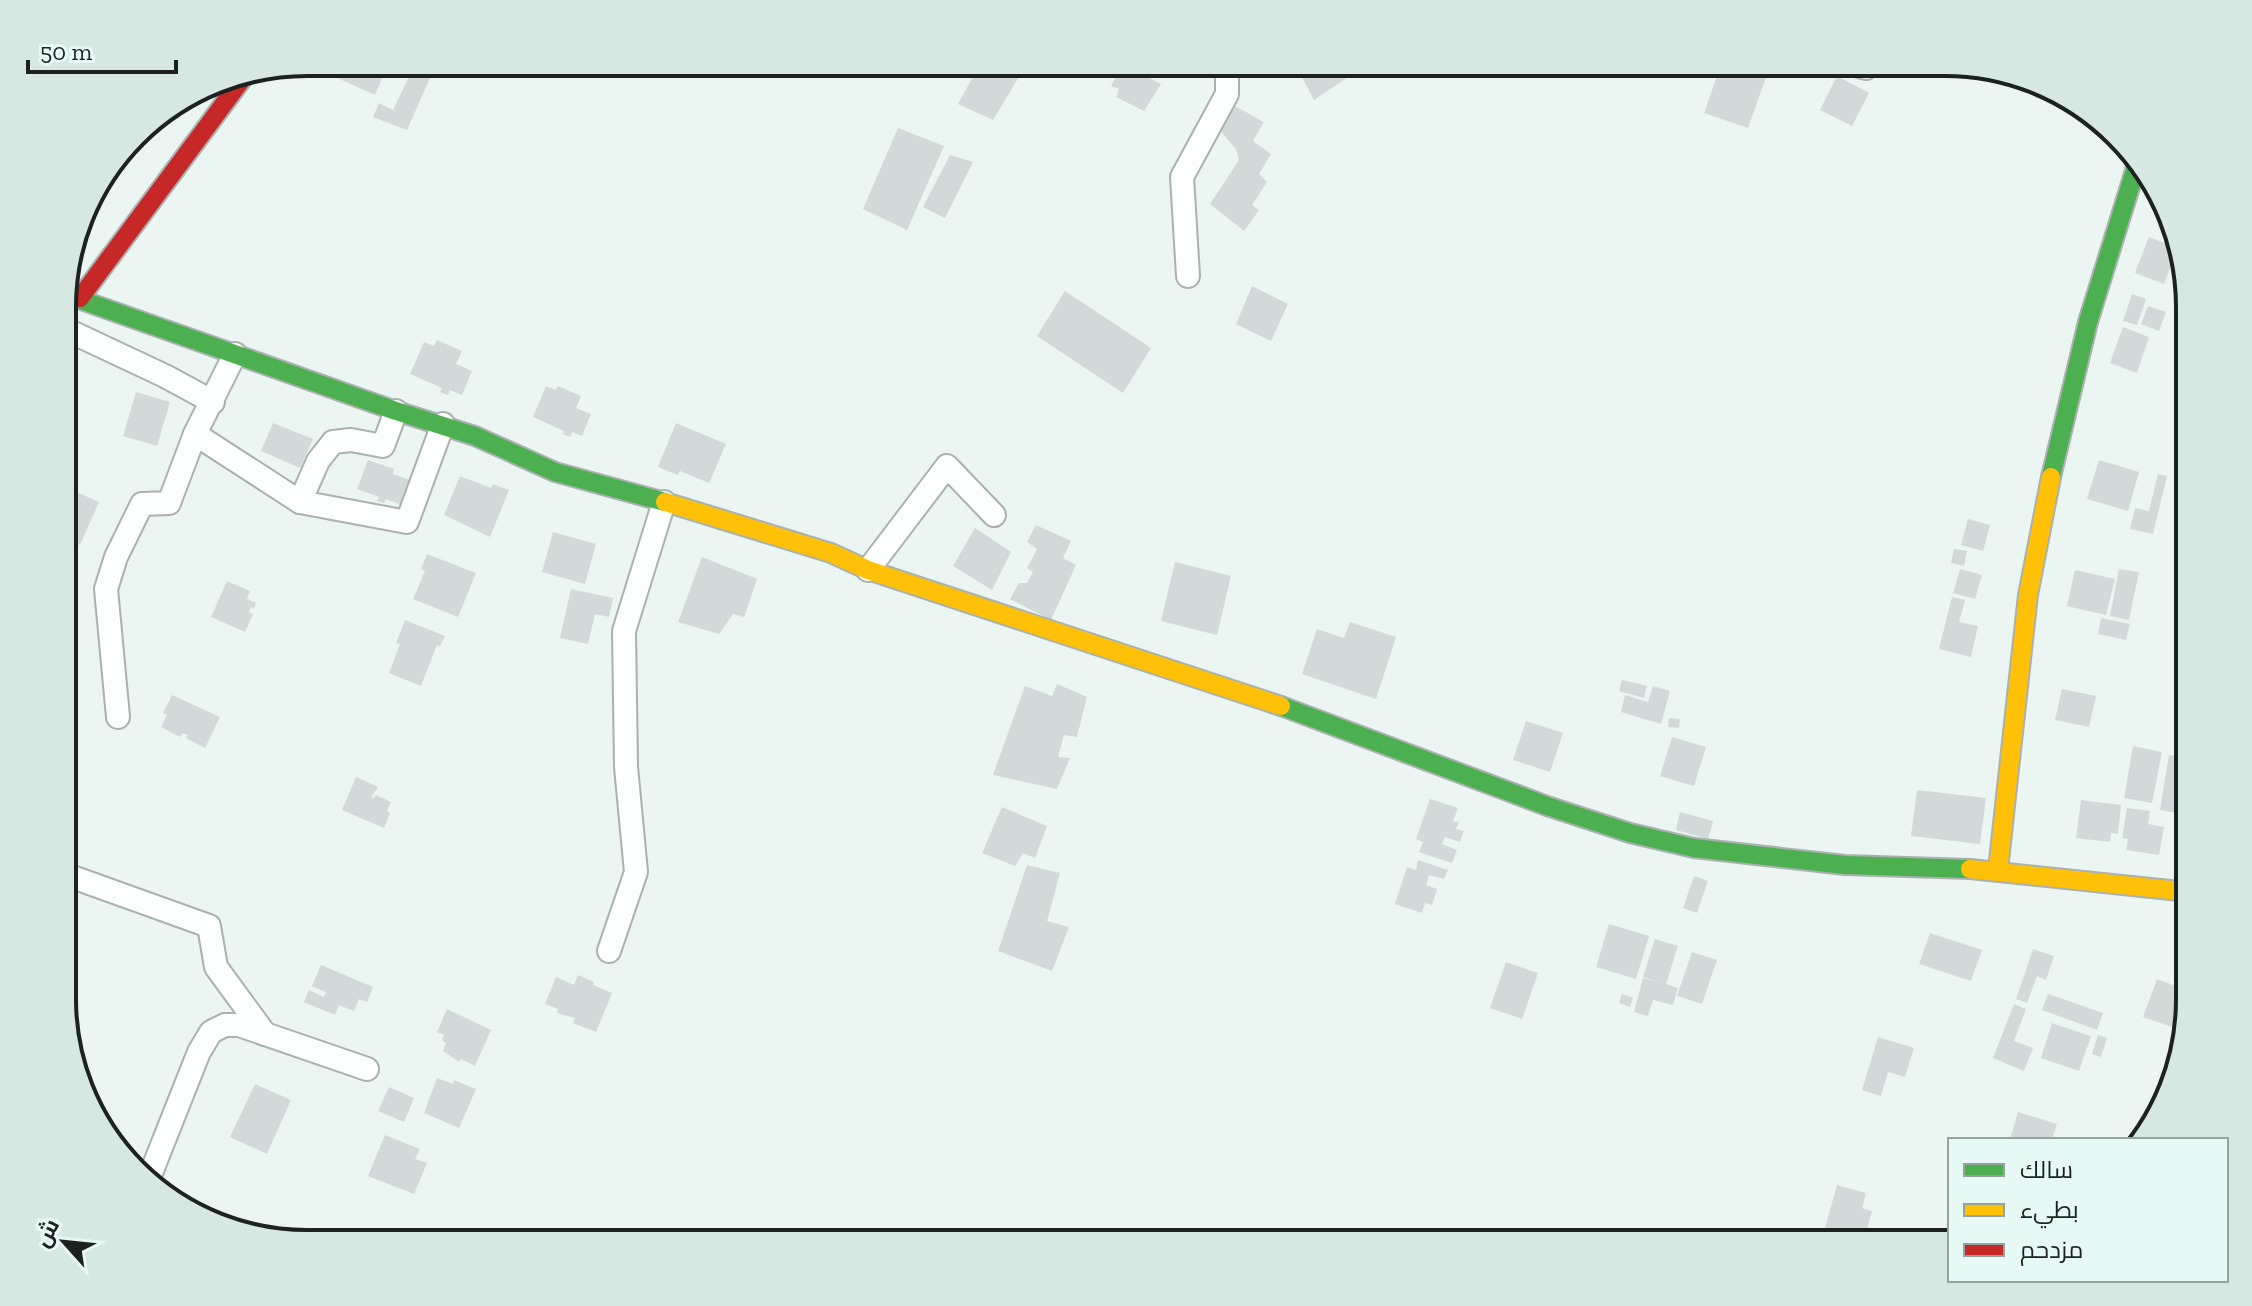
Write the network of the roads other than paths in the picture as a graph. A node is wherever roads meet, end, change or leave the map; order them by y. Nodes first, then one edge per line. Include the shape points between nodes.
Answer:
1 (1227, 76) edge
2 (235, 88) edge
3 (2134, 175) edge
4 (1188, 276) dead end
5 (77, 289) edge
6 (77, 298) edge
7 (76, 338) edge
8 (235, 354) junction
9 (213, 402) junction
10 (396, 411) junction
11 (443, 424) junction
12 (195, 434) junction
13 (300, 502) junction
14 (664, 502) junction
15 (994, 515) dead end
16 (868, 570) junction
17 (118, 717) dead end
18 (1998, 870) junction
19 (76, 878) edge
20 (2176, 891) edge
21 (609, 951) dead end
22 (265, 1034) junction
23 (367, 1069) dead end
24 (152, 1170) edge

1 - 4 street via 1227,94 1182,177
2 - 5 street
3 - 18 street via 2088,322 2052,469 2028,595
6 - 8 street
7 - 9 street
8 - 9 street
8 - 10 street
9 - 12 street
10 - 11 street
10 - 13 street via 383,446 333,442
11 - 13 street via 407,522
11 - 14 street via 555,472
12 - 13 street
12 - 17 street via 169,503 142,504 106,589
14 - 16 street via 831,553
14 - 21 street via 624,631 626,767 636,872
15 - 16 street via 947,466
16 - 18 street via 1238,691 1630,833 1694,848 1845,865
18 - 20 street
19 - 22 street via 209,926 216,967
22 - 23 street
22 - 24 street via 239,1025 211,1032

